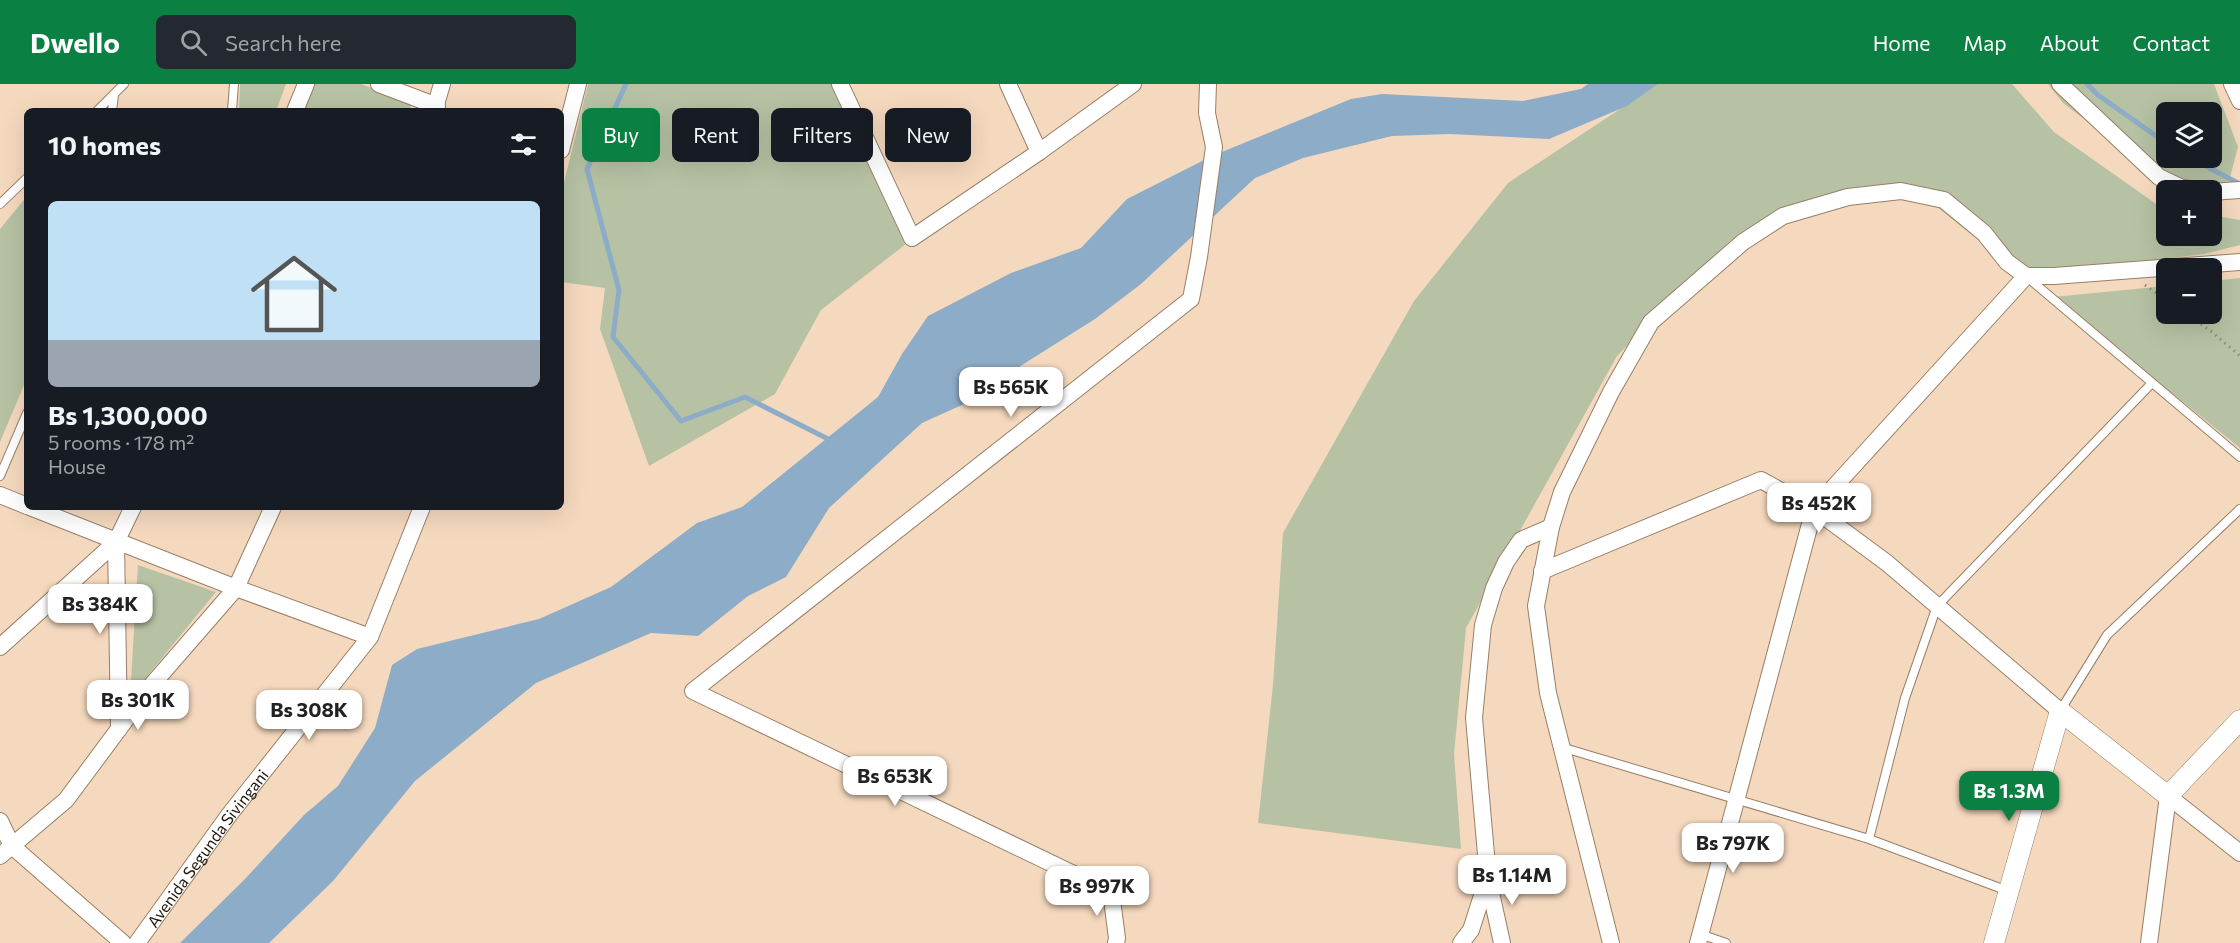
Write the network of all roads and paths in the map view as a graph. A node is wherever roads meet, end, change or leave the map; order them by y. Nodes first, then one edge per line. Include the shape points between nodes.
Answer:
1 (124, 84) edge
2 (234, 84) edge
3 (306, 84) edge
4 (379, 84) edge
5 (442, 84) edge
6 (578, 84) edge
7 (840, 84) edge
8 (1008, 84) edge
9 (1133, 84) edge
10 (1208, 84) edge
11 (2060, 84) edge
12 (2232, 84) edge
13 (114, 94) junction
14 (2240, 101) edge
15 (100, 108) edge
16 (112, 108) edge
17 (232, 108) edge
18 (296, 108) edge
19 (435, 108) edge
20 (564, 138) edge
21 (1039, 152) junction
22 (2165, 180) edge
23 (24, 181) edge
24 (2240, 190) edge
25 (2222, 191) edge
26 (0, 204) edge
27 (2240, 262) edge
28 (2026, 276) junction
29 (2200, 324) edge
30 (2240, 356) edge
31 (2152, 383) junction
32 (24, 420) edge
33 (2240, 457) edge
34 (0, 476) edge
35 (0, 495) edge
36 (24, 504) edge
37 (1814, 509) junction
38 (2240, 509) edge
39 (38, 510) edge
40 (131, 510) edge
41 (272, 510) edge
42 (421, 510) edge
43 (1551, 527) junction
44 (116, 542) junction
45 (1542, 571) junction
46 (236, 588) junction
47 (1937, 606) junction
48 (370, 637) junction
49 (0, 647) edge
50 (2060, 711) junction
51 (2240, 720) edge
52 (119, 729) junction
53 (1560, 747) junction
54 (2168, 796) junction
55 (1736, 798) junction
56 (0, 821) edge
57 (1869, 839) junction
58 (6, 851) edge
59 (2240, 853) edge
60 (1488, 877) junction
61 (2008, 891) junction
62 (1699, 939) edge
63 (123, 943) edge
64 (137, 943) edge
65 (1116, 943) edge
66 (1461, 943) edge
67 (1502, 943) edge
68 (1611, 943) edge
69 (1725, 943) edge
70 (1994, 943) edge
71 (2149, 943) edge

1 - 13 lane
2 - 17 lane
3 - 18 street
4 - 19 street
5 - 19 street
6 - 20 street
7 - 21 street via 912,238
8 - 21 street
9 - 21 street
10 - 65 street via 1214,147 1191,299 693,691 1111,892
11 - 22 street
12 - 14 street
13 - 15 lane
13 - 16 lane
23 - 26 lane
24 - 25 street
27 - 28 street
28 - 31 lane
28 - 37 street
28 - 43 street via 1944,200 1901,191 1848,197 1784,216 1743,242 1652,322 1582,447
29 - 30 path
31 - 33 lane
31 - 47 lane
32 - 34 lane
35 - 36 street
37 - 45 street via 1761,480
37 - 47 street
37 - 55 street
38 - 50 lane via 2107,635
39 - 44 street
40 - 44 street
41 - 46 street
42 - 48 street, Avenida Segunda Sivingani
43 - 45 street
43 - 60 street via 1521,540 1494,588 1483,625 1474,718
44 - 46 street
44 - 49 street
44 - 52 street
45 - 53 street via 1536,606
46 - 48 street
46 - 52 street
47 - 50 street
47 - 57 lane via 1905,698
48 - 64 street, Avenida Segunda Sivingani via 229,815
50 - 54 street
50 - 61 street
51 - 54 street
52 - 58 street via 66,800
53 - 55 lane
53 - 68 street
54 - 59 street
54 - 71 street
55 - 57 lane
55 - 62 street
56 - 58 street
57 - 61 lane
58 - 63 street
60 - 66 street via 1471,930
60 - 67 street
61 - 70 street
62 - 69 lane

